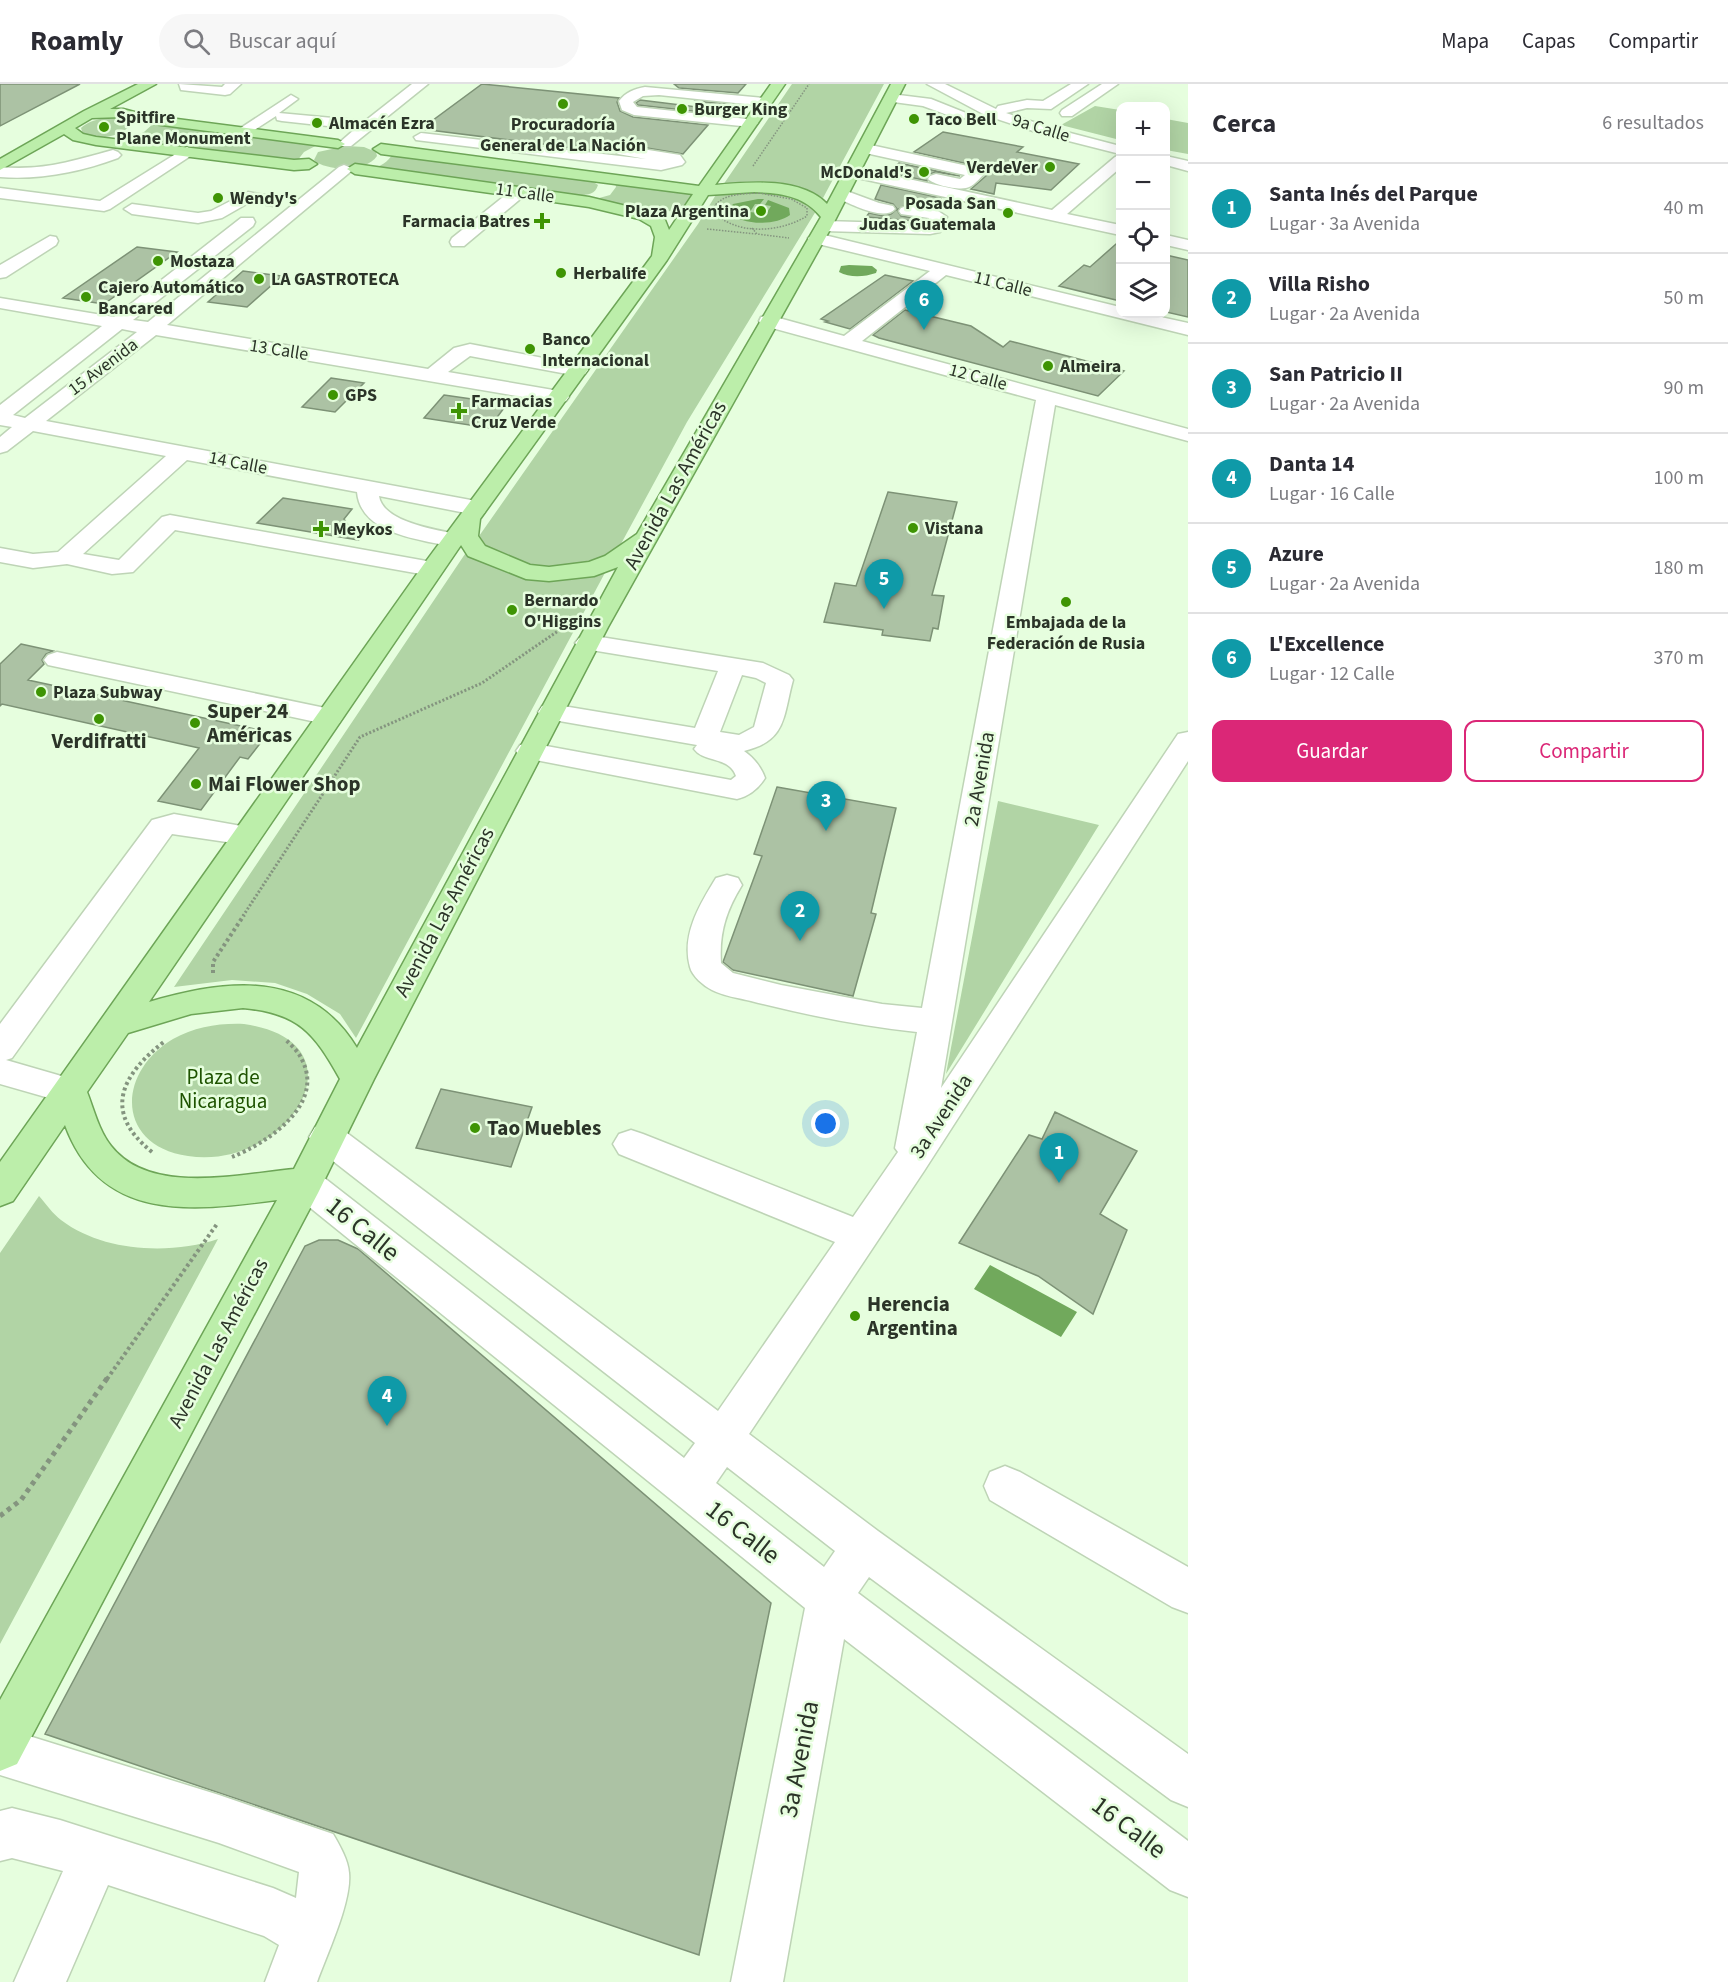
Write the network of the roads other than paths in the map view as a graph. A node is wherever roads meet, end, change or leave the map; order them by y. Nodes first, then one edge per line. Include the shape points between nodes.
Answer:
1 (186, 84) edge
2 (234, 84) edge
3 (934, 84) edge
4 (1081, 84) edge
5 (1111, 84) edge
6 (393, 85) edge
7 (422, 86) edge
8 (894, 92) edge
9 (771, 93) edge
10 (146, 99) edge
11 (291, 99) dead end
12 (737, 99) junction
13 (963, 99) junction
14 (990, 112) junction
15 (89, 114) junction
16 (282, 117) dead end
17 (723, 120) junction
18 (751, 123) junction
19 (66, 128) junction
20 (365, 129) junction
21 (1045, 130) junction
22 (243, 131) junction
23 (387, 133) joint
24 (421, 137) dead end
25 (300, 139) junction
26 (637, 139) dead end
27 (96, 141) junction
28 (460, 142) junction
29 (342, 143) junction
30 (868, 144) junction
31 (377, 147) junction
32 (158, 148) junction
33 (1116, 149) edge
34 (71, 152) dead end
35 (187, 152) junction
36 (53, 153) dead end
37 (413, 153) junction
38 (32, 155) junction
39 (113, 155) dead end
40 (620, 155) junction
41 (439, 156) junction
42 (1170, 162) edge
43 (1116, 163) edge
44 (313, 166) junction
45 (1188, 166) edge
46 (855, 167) junction
47 (0, 168) edge
48 (718, 168) junction
49 (350, 170) junction
50 (585, 175) junction
51 (638, 182) junction
52 (298, 183) dead end
53 (703, 190) junction
54 (519, 192) junction
55 (0, 193) edge
56 (841, 194) junction
57 (557, 197) junction
58 (1071, 202) junction
59 (132, 209) dead end
60 (887, 209) dead end
61 (907, 211) dead end
62 (1116, 213) edge
63 (1055, 216) junction
64 (823, 227) junction
65 (1116, 229) edge
66 (50, 241) dead end
67 (1170, 241) edge
68 (458, 242) dead end
69 (1188, 245) edge
70 (661, 256) junction
71 (943, 269) junction
72 (0, 273) edge
73 (0, 303) edge
74 (1116, 311) edge
75 (1143, 318) edge
76 (768, 321) junction
77 (117, 323) junction
78 (152, 329) junction
79 (1188, 329) edge
80 (848, 342) junction
81 (578, 370) junction
82 (432, 376) junction
83 (1047, 396) junction
84 (559, 397) junction
85 (0, 417) edge
86 (30, 424) junction
87 (1188, 435) edge
88 (0, 447) edge
89 (183, 453) junction
90 (367, 487) junction
91 (472, 513) junction
92 (145, 516) junction
93 (645, 537) junction
94 (453, 540) junction
95 (0, 555) edge
96 (66, 557) junction
97 (432, 569) junction
98 (588, 643) junction
99 (57, 660) dead end
100 (733, 666) junction
101 (330, 717) junction
102 (541, 730) junction
103 (704, 738) junction
104 (1188, 740) edge
105 (247, 836) junction
106 (727, 885) dead end
107 (936, 1022) junction
108 (117, 1024) junction
109 (0, 1049) edge
110 (0, 1071) edge
111 (357, 1078) junction
112 (70, 1091) junction
113 (327, 1137) junction
114 (631, 1144) dead end
115 (911, 1161) junction
116 (305, 1183) junction
117 (0, 1191) edge
118 (861, 1236) junction
119 (723, 1440) junction
120 (1005, 1486) dead end
121 (688, 1489) junction
122 (863, 1546) junction
123 (1188, 1591) edge
124 (829, 1599) junction
125 (0, 1749) edge
126 (1188, 1784) edge
127 (0, 1836) edge
128 (94, 1858) junction
129 (1188, 1872) edge
130 (299, 1960) edge
131 (40, 1982) edge
132 (757, 1982) edge

1 - 2 street via 189,88 225,91
3 - 13 street, 9a Calle
4 - 14 street via 1046,106 1027,104
5 - 21 street
6 - 7 street
7 - 20 street
8 - 13 street, 9a Calle via 921,89
8 - 21 street via 1020,138
8 - 30 main road, Avenida Las Américas
9 - 12 street
9 - 18 main road
10 - 15 main road
10 - 15 main road via 123,113
10 - 22 main road via 186,124
10 - 27 main road via 135,130
11 - 22 street
12 - 17 street
12 - 17 street via 659,91 642,92 626,101 634,111
13 - 14 street, 9a Calle
14 - 21 street, 9a Calle
15 - 19 main road
16 - 20 street
17 - 18 street
18 - 48 main road
19 - 27 main road via 78,137
19 - 47 main road
20 - 25 main road via 341,136
20 - 29 street
21 - 33 street, 9a Calle
22 - 25 main road
23 - 31 street
23 - 37 main road
24 - 28 street
25 - 29 main road
26 - 40 street
27 - 32 main road
27 - 38 main road
28 - 40 street
28 - 41 street
29 - 31 main road, 11 Calle
29 - 44 main road via 307,154 305,159
30 - 46 main road, Avenida Las Américas
30 - 46 street via 977,175 959,184
31 - 37 main road, 11 Calle
31 - 49 main road via 385,153 383,161
32 - 34 main road
32 - 35 main road
35 - 44 main road
35 - 55 street via 104,206
36 - 38 main road
37 - 41 main road, 11 Calle
38 - 47 main road
39 - 47 street via 82,166 34,173
40 - 50 street
41 - 50 main road, 11 Calle
42 - 45 street
43 - 58 street
44 - 49 main road, 11 Calle
44 - 52 street
46 - 56 main road, Avenida Las Américas
46 - 63 street
48 - 51 main road via 683,178
48 - 53 main road
49 - 54 main road, 11 Calle
49 - 78 street, 15 Avenida
50 - 51 main road, 11 Calle
50 - 57 main road via 604,184 606,189 591,196
51 - 53 main road, 11 Calle
53 - 64 main road, 11 Calle via 780,189 802,195 824,207
53 - 70 main road
54 - 57 main road, 11 Calle
54 - 68 street
56 - 60 street
56 - 64 main road, Avenida Las Américas
57 - 70 main road, 11 Calle via 645,215 659,224 663,237
58 - 62 street
58 - 63 street
59 - 77 street, 15 Avenida via 198,218 216,215 248,197 279,198
61 - 64 street via 939,217 930,229
63 - 65 street
64 - 71 street, 11 Calle
64 - 76 main road, Avenida Las Américas
66 - 72 street
67 - 69 street
70 - 81 main road
71 - 74 street, 11 Calle
71 - 80 street
73 - 77 street, 13 Calle
75 - 79 street
76 - 80 street, 12 Calle
76 - 93 main road, Avenida Las Américas
77 - 78 street, 13 Calle
77 - 85 street, 15 Avenida
78 - 82 street, 13 Calle
78 - 86 street, 15 Avenida
80 - 83 street, 12 Calle
81 - 82 street via 470,350 461,352
81 - 84 main road
82 - 84 street, 13 Calle
83 - 87 street, 12 Calle
83 - 107 street, 2a Avenida
84 - 91 main road
85 - 86 street, 14 Calle
86 - 88 street, 15 Avenida
86 - 89 street, 14 Calle
89 - 90 street, 14 Calle
89 - 92 street
90 - 91 street, 14 Calle
90 - 94 street via 370,508 381,518
91 - 93 main road via 467,536 476,551 526,572 549,574 594,569 613,561
91 - 94 main road
92 - 96 street
92 - 96 street via 125,567
92 - 97 street
93 - 98 main road, Avenida Las Américas
94 - 97 main road
95 - 96 street via 31,562 53,562
97 - 101 main road
98 - 100 street
98 - 102 main road, Avenida Las Américas
99 - 101 street
100 - 103 street
100 - 103 street via 770,673 780,680 766,731 741,744
101 - 105 main road
102 - 102 street via 737,790 751,778 741,760 721,752
102 - 103 street
102 - 111 main road, Avenida Las Américas
104 - 115 street, 3a Avenida
105 - 108 main road
105 - 109 street via 174,823 162,827
106 - 107 street via 713,907 703,941 706,968 723,982 882,1016
107 - 115 street, 2a Avenida
108 - 111 main road via 183,1003 223,996 262,998 291,1005 315,1019 333,1037
108 - 112 main road
110 - 112 street
111 - 113 main road, Avenida Las Américas
112 - 116 main road via 87,1137 106,1165 137,1184 178,1193 235,1173
112 - 117 main road
113 - 116 main road, Avenida Las Américas
113 - 119 street
114 - 118 street
115 - 118 street, 3a Avenida
116 - 121 street, 16 Calle
116 - 125 main road, Avenida Las Américas
118 - 119 street, 3a Avenida
119 - 121 street, 3a Avenida
119 - 122 street
120 - 123 street
121 - 124 street, 16 Calle
122 - 124 street, 3a Avenida
122 - 126 street
124 - 129 street, 16 Calle
124 - 132 street, 3a Avenida
125 - 130 street via 315,1852 323,1861 324,1887
127 - 128 street via 12,1833
128 - 130 street via 273,1913 301,1929
128 - 131 street

